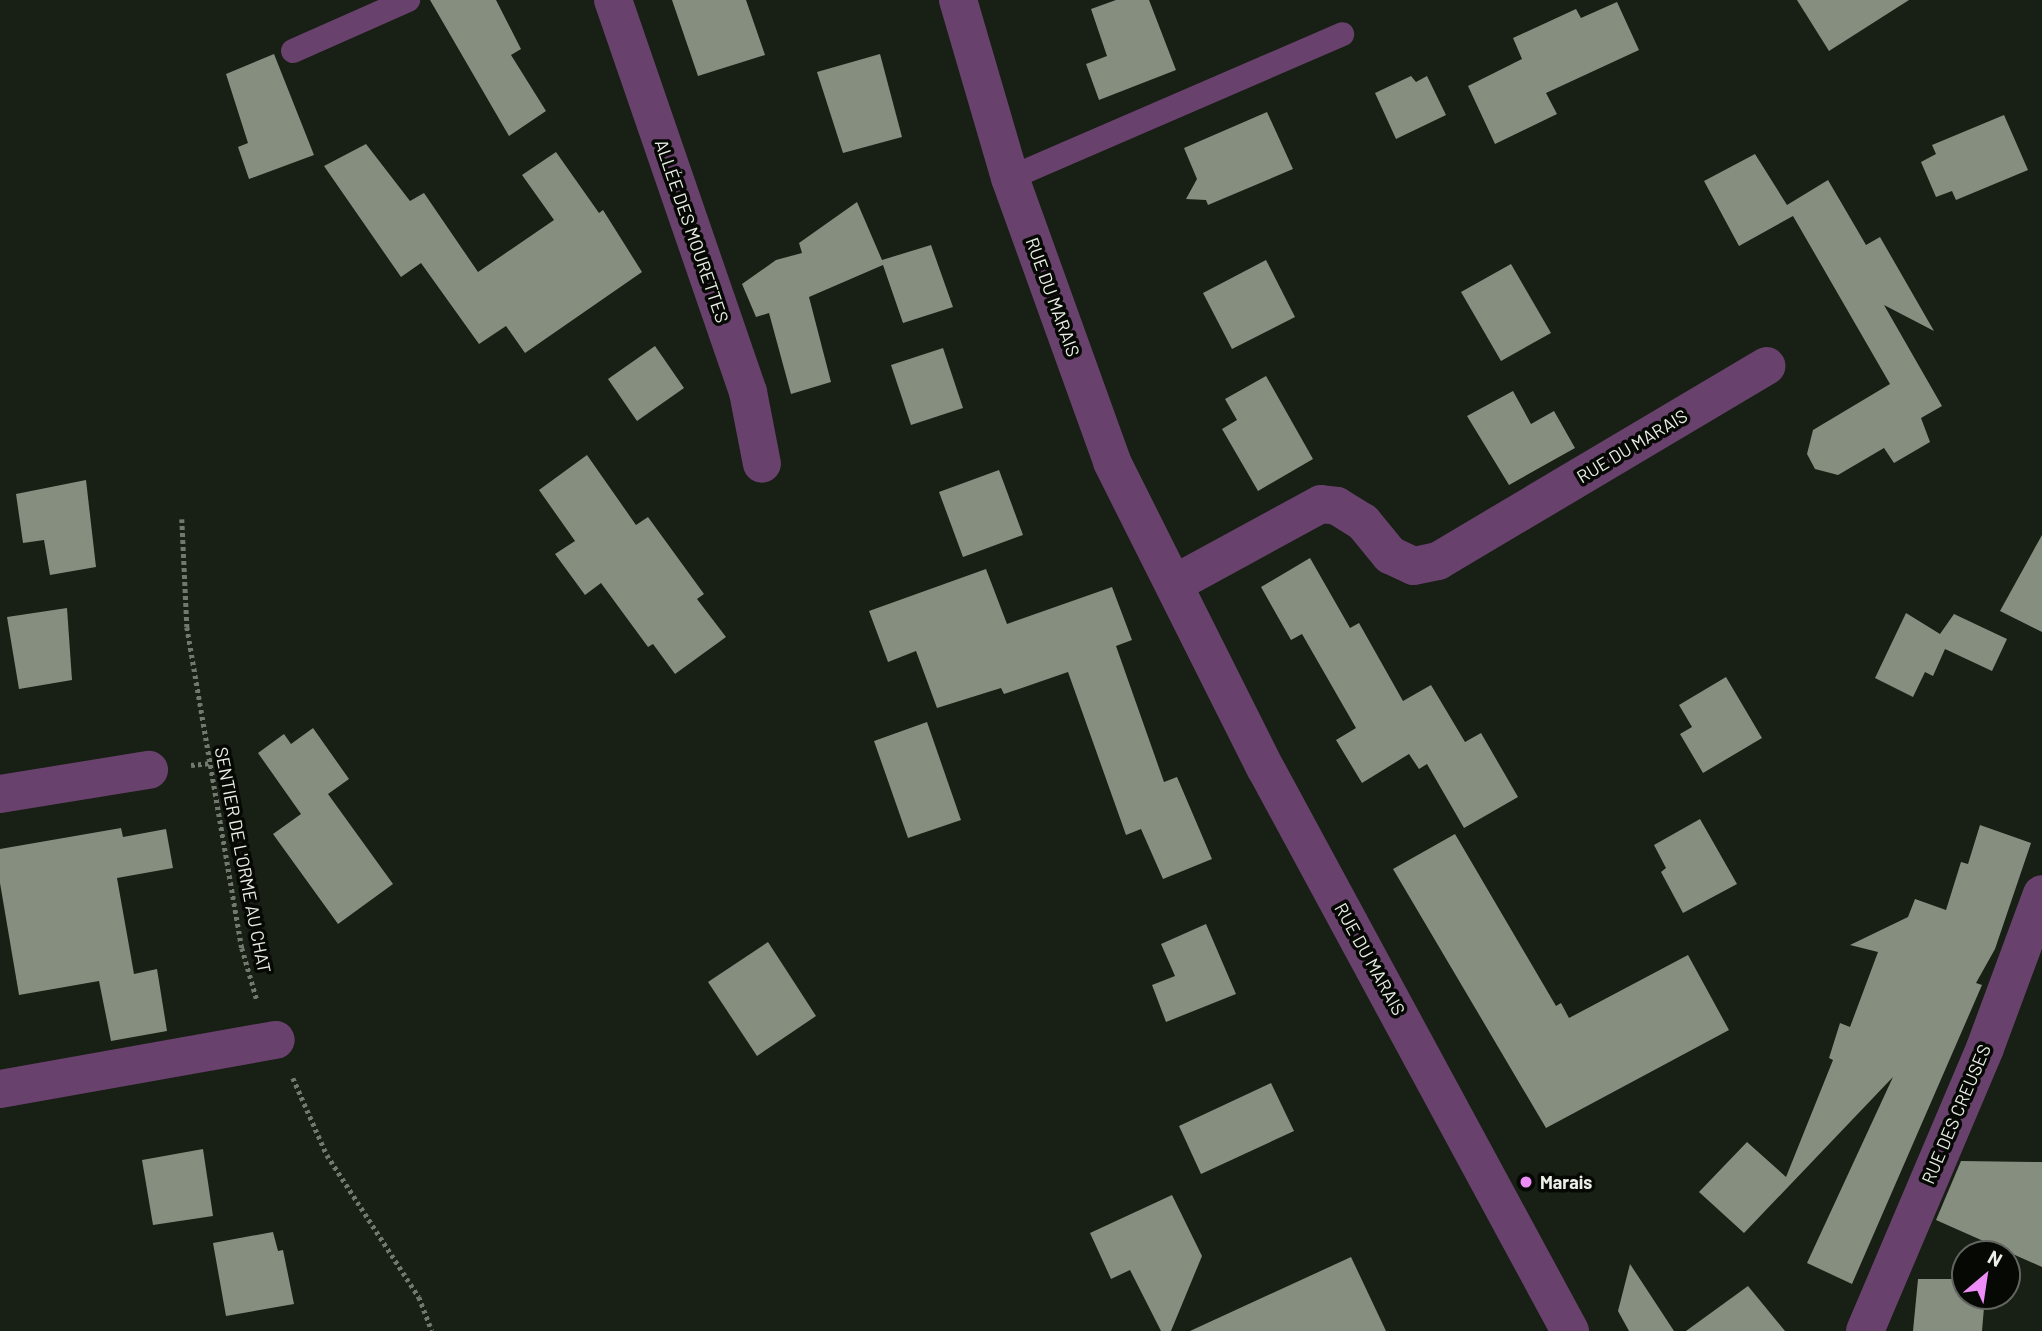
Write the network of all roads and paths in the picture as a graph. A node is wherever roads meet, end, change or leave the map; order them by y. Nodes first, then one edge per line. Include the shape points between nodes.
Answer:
1 (408, 0) edge
2 (613, 0) edge
3 (958, 0) edge
4 (1342, 34) dead end
5 (293, 51) dead end
6 (1010, 178) junction
7 (1766, 366) dead end
8 (762, 464) dead end
9 (182, 519) dead end
10 (1174, 584) junction
11 (149, 770) dead end
12 (0, 794) edge
13 (2042, 894) edge
14 (276, 1040) junction
15 (0, 1089) edge
16 (432, 1331) edge
17 (1570, 1331) edge
18 (1865, 1331) edge

1 - 5 lane
2 - 8 street, ALLÉE DES MOURETTES via 748,392
3 - 6 street, RUE DU MARAIS
4 - 6 lane
6 - 10 street, RUE DU MARAIS via 1112,462
7 - 10 street, RUE DU MARAIS via 1438,561 1414,566 1390,555 1363,522 1337,506 1321,504
9 - 14 path, SENTIER DE L'ORME AU CHAT via 187,627 242,948 256,998
10 - 17 street, RUE DU MARAIS via 1266,769
11 - 12 street
13 - 18 street, RUE DES CREUSES via 1985,1048
14 - 15 street
14 - 16 path, SENTIER DE L'ORME AU CHAT via 327,1155 419,1297

